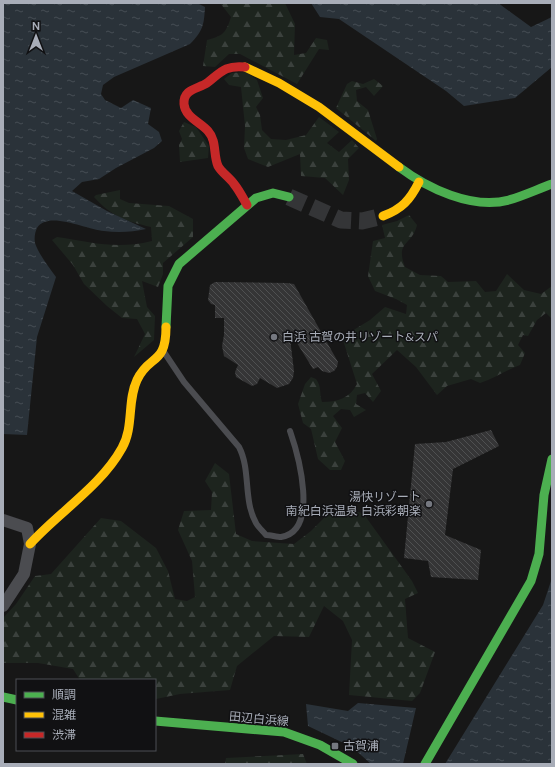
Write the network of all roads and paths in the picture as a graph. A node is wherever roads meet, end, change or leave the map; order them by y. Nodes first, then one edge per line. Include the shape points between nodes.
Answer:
1 (419, 182) junction
2 (552, 184) edge
3 (289, 197) tunnel mouth
4 (247, 205) junction
5 (383, 216) tunnel mouth
6 (163, 351) junction
7 (290, 431) dead end
8 (552, 459) edge
9 (3, 520) edge
10 (30, 544) junction
11 (3, 606) edge
12 (3, 698) edge
13 (16, 700) edge
14 (156, 721) edge
15 (353, 764) edge
16 (425, 764) edge

1 - 2 street via 465,200 486,203 508,200
1 - 4 street via 319,107 246,66 233,66 222,70 205,84 191,89 184,103 187,113 208,131 214,141 218,166 235,185
1 - 5 street via 408,204 399,211
3 - 4 street via 273,193 256,198
4 - 6 street via 173,272 166,294 166,337
6 - 7 lane via 184,382 239,447 251,511 256,524 266,535 282,536 295,530 301,522 303,487
6 - 10 street via 138,379 134,390 131,420 122,447 95,480
8 - 16 street via 544,495 539,554 531,580
9 - 10 street via 27,528
10 - 11 street via 24,574
12 - 13 street
14 - 15 street, 田辺白浜線 via 284,732 302,736

